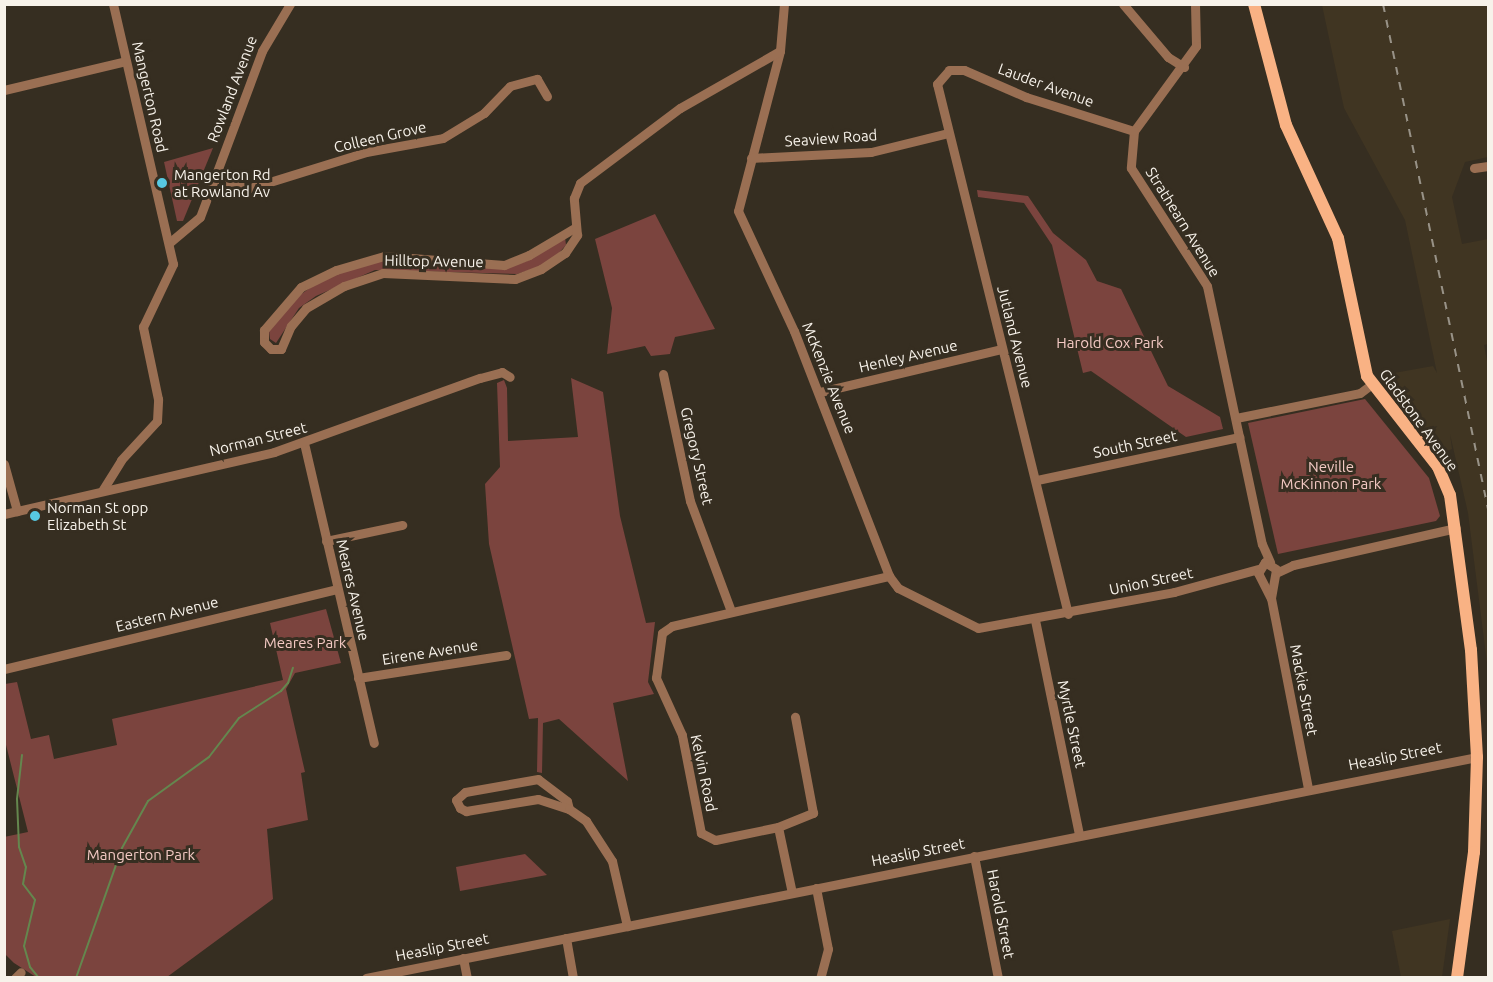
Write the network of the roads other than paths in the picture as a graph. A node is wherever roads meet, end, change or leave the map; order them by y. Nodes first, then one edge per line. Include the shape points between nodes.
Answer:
1 (113, 4) edge
2 (290, 4) edge
3 (784, 4) edge
4 (1123, 4) edge
5 (1195, 4) edge
6 (1254, 4) edge
7 (780, 51) junction
8 (126, 61) junction
9 (1184, 67) junction
10 (536, 68) dead end
11 (949, 70) joint
12 (537, 79) junction
13 (4, 90) edge
14 (547, 96) dead end
15 (1134, 131) junction
16 (948, 133) junction
17 (751, 158) junction
18 (1488, 166) edge
19 (1474, 168) dead end
20 (215, 178) junction
21 (576, 227) junction
22 (169, 243) junction
23 (1002, 350) junction
24 (663, 374) dead end
25 (510, 377) dead end
26 (1372, 384) junction
27 (820, 392) junction
28 (1236, 418) junction
29 (1239, 437) junction
30 (304, 443) junction
31 (4, 464) edge
32 (1037, 480) junction
33 (102, 491) junction
34 (17, 511) junction
35 (4, 514) edge
36 (402, 525) dead end
37 (1456, 528) junction
38 (326, 541) junction
39 (1267, 571) junction
40 (889, 576) junction
41 (336, 589) junction
42 (731, 611) junction
43 (1068, 614) junction
44 (1035, 620) junction
45 (506, 655) dead end
46 (4, 669) edge
47 (358, 678) junction
48 (795, 717) dead end
49 (374, 743) dead end
50 (1477, 757) junction
51 (1308, 788) junction
52 (569, 809) junction
53 (778, 827) junction
54 (1080, 835) junction
55 (974, 856) junction
56 (816, 888) junction
57 (792, 892) junction
58 (627, 926) junction
59 (566, 938) junction
60 (463, 958) junction
61 (366, 978) edge
62 (467, 978) edge
63 (573, 978) edge
64 (820, 978) edge
65 (998, 978) edge
66 (1457, 978) edge

1 - 8 street, Mangerton Road
2 - 20 street, Rowland Avenue via 262,51
3 - 7 street, McKenzie Avenue
4 - 9 street via 1168,57
5 - 9 street via 1196,46
6 - 26 main road, Gladstone Avenue via 1286,125 1336,231
7 - 17 street, McKenzie Avenue
7 - 21 street, Hilltop Avenue via 680,108 580,183 574,198
8 - 13 street
8 - 22 street, Mangerton Road
9 - 15 street
10 - 12 street
11 - 15 street, Lauder Avenue via 964,70 1026,97
11 - 16 street, Jutland Avenue via 937,84
12 - 14 street
12 - 20 street, Colleen Grove via 510,86 484,113 443,138 366,152 250,188
15 - 28 street, Strathearn Avenue via 1131,168 1207,286
16 - 17 street, Seaview Road via 871,152
16 - 23 street, Jutland Avenue
17 - 27 street, McKenzie Avenue via 738,211
18 - 19 street
20 - 22 street, Rowland Avenue via 200,217
21 - 21 street, Hilltop Avenue via 577,236 565,253 541,269 515,279 383,273 344,285 306,308 281,349 271,349 264,342 264,330 301,287 336,270 384,256 504,265
22 - 33 street, Mangerton Road via 173,264 143,333 159,414
23 - 27 street, Henley Avenue
23 - 32 street, Jutland Avenue
24 - 42 street, Gregory Street via 690,501
25 - 30 street, Norman Street via 502,372 480,378
26 - 28 street via 1360,393
26 - 37 main road, Gladstone Avenue via 1443,474
27 - 40 street, McKenzie Avenue
28 - 29 street, Strathearn Avenue
29 - 32 street, South Street
29 - 39 street, Strathearn Avenue
30 - 33 street, Norman Street
30 - 38 street, Meares Avenue
31 - 34 street
32 - 43 street, Jutland Avenue
33 - 34 street, Norman Street
34 - 35 street, Norman Street
36 - 38 street
37 - 39 street, Union Street
37 - 50 main road, Gladstone Avenue via 1471,650
38 - 41 street, Meares Avenue
39 - 43 street, Union Street
39 - 51 street, Mackie Street
40 - 42 street, Kelvin Road
40 - 44 street, McKenzie Avenue via 898,588 978,628
41 - 46 street, Eastern Avenue
41 - 47 street, Meares Avenue
42 - 53 street, Kelvin Road via 672,626 662,633 656,678 682,735 701,832 714,840
43 - 44 street, McKenzie Avenue
44 - 54 street, Myrtle Street
45 - 47 street, Eirene Avenue
47 - 49 street, Meares Avenue
48 - 53 street via 813,813
50 - 51 street, Heaslip Street
50 - 66 main road, Gladstone Avenue via 1474,852
51 - 54 street, Heaslip Street
52 - 52 street via 527,799 466,811 456,800 465,792 538,779 567,801
52 - 58 street via 586,821 612,861
53 - 57 street
54 - 55 street, Heaslip Street
55 - 56 street, Heaslip Street
55 - 65 street, Harold Street
56 - 57 street, Heaslip Street
56 - 64 street via 828,949
57 - 58 street, Heaslip Street
58 - 59 street, Heaslip Street
59 - 60 street, Heaslip Street
59 - 63 street
60 - 61 street, Heaslip Street
60 - 62 street

